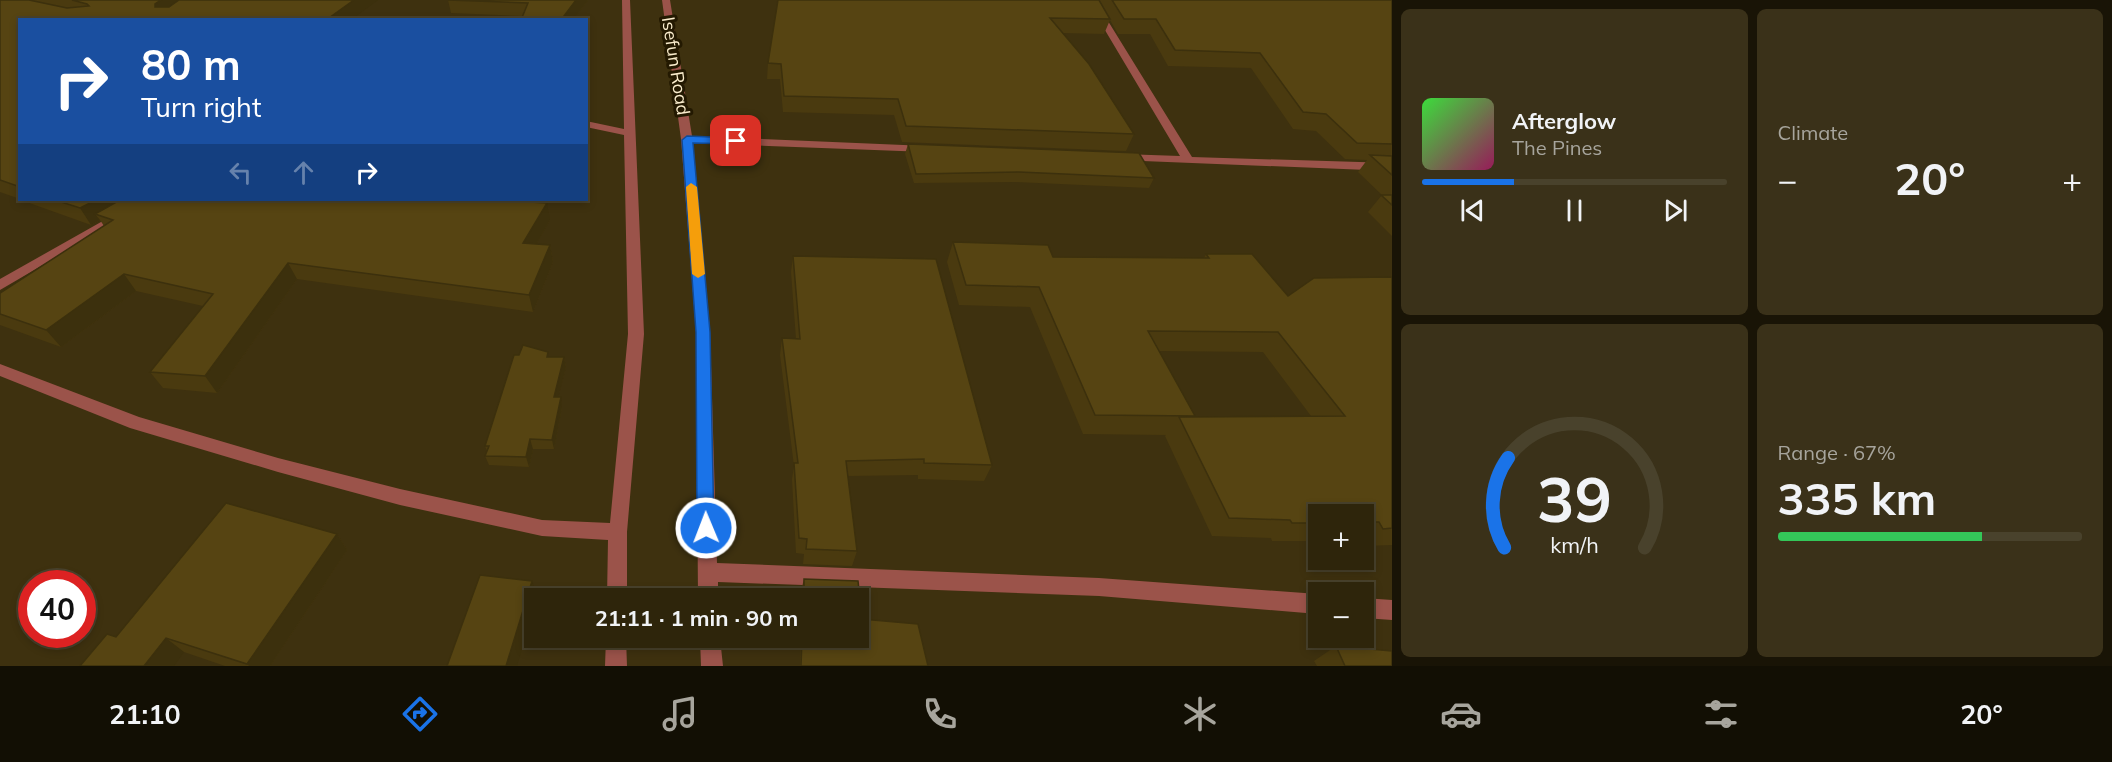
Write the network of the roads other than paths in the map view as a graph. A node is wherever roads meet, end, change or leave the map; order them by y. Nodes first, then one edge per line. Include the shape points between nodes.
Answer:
1 (626, 0) edge
2 (666, 0) edge
3 (1091, 0) edge
4 (588, 124) edge
5 (629, 133) junction
6 (687, 140) junction
7 (938, 150) edge
8 (1108, 157) edge
9 (1188, 160) junction
10 (1392, 167) edge
11 (146, 201) edge
12 (0, 285) edge
13 (0, 370) edge
14 (618, 532) junction
15 (706, 572) junction
16 (617, 588) edge
17 (707, 588) edge
18 (1308, 603) edge
19 (1374, 609) edge
20 (1392, 610) edge
21 (616, 648) edge
22 (711, 648) edge
23 (616, 666) edge
24 (712, 666) edge

1 - 5 street
2 - 6 street, Isefun Road
3 - 9 street
4 - 5 street
5 - 14 street via 636,334
6 - 7 street
6 - 15 street, Isefun Road via 703,332
8 - 9 street
9 - 10 street
11 - 12 street
13 - 14 street via 136,423 289,468 542,528
14 - 16 street
15 - 17 street, Isefun Road
15 - 18 street via 1099,587
19 - 20 street
21 - 23 street
22 - 24 street

